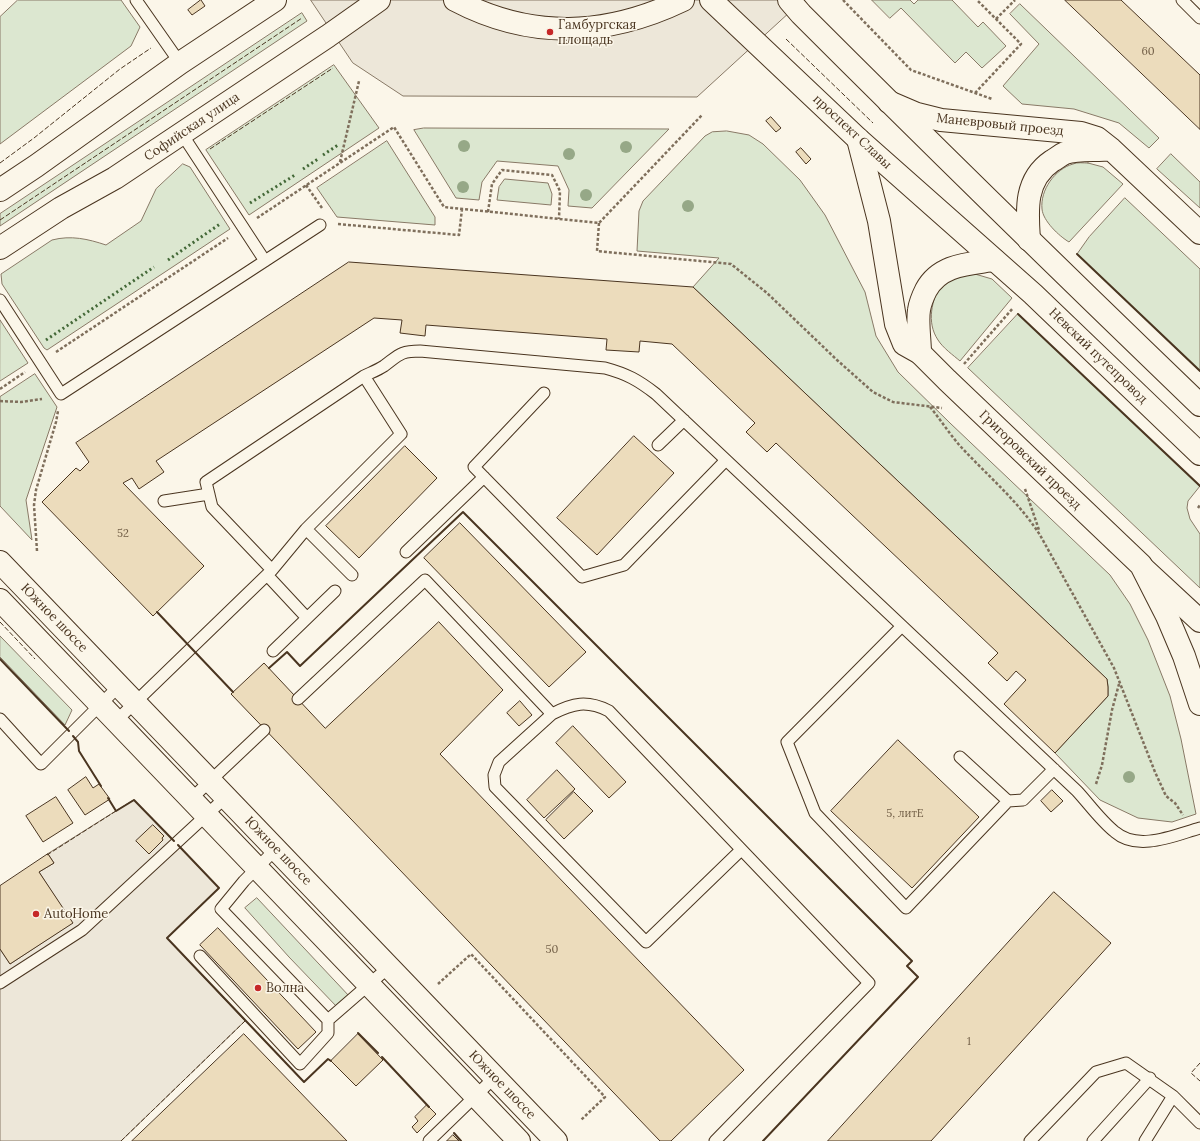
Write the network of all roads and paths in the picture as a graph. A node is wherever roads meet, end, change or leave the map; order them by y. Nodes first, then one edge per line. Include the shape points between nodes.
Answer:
1 (136, 0) edge
2 (275, 0) edge
3 (379, 0) edge
4 (455, 0) edge
5 (683, 0) edge
6 (711, 0) edge
7 (789, 0) edge
8 (843, 0) edge
9 (977, 0) edge
10 (1016, 0) edge
11 (1182, 0) edge
12 (1200, 18) edge
13 (996, 19) junction
14 (180, 63) junction
15 (359, 81) dead end
16 (974, 93) junction
17 (994, 100) dead end
18 (889, 102) junction
19 (702, 115) dead end
20 (182, 134) junction
21 (858, 139) junction
22 (1111, 149) junction
23 (340, 162) junction
24 (306, 185) junction
25 (0, 190) edge
26 (462, 209) junction
27 (324, 211) dead end
28 (488, 212) junction
29 (559, 219) junction
30 (599, 223) junction
31 (333, 224) dead end
32 (320, 225) dead end
33 (244, 227) junction
34 (1200, 233) edge
35 (1029, 240) junction
36 (0, 248) edge
37 (994, 260) junction
38 (265, 261) junction
39 (0, 300) edge
40 (1015, 306) dead end
41 (920, 353) junction
42 (40, 362) junction
43 (962, 366) dead end
44 (364, 376) junction
45 (0, 389) edge
46 (544, 393) dead end
47 (61, 394) junction
48 (0, 401) edge
49 (1200, 405) edge
50 (930, 407) junction
51 (944, 408) dead end
52 (684, 420) junction
53 (658, 445) dead end
54 (1200, 454) edge
55 (726, 460) junction
56 (484, 477) junction
57 (1023, 484) dead end
58 (209, 494) junction
59 (164, 501) dead end
60 (306, 529) junction
61 (1040, 535) junction
62 (37, 551) dead end
63 (406, 552) dead end
64 (0, 562) edge
65 (1141, 565) junction
66 (269, 573) junction
67 (352, 575) dead end
68 (335, 591) dead end
69 (0, 600) edge
70 (307, 618) junction
71 (1200, 621) edge
72 (902, 626) junction
73 (273, 651) dead end
74 (1120, 683) junction
75 (119, 686) junction
76 (298, 699) dead end
77 (135, 702) junction
78 (100, 704) junction
79 (1200, 704) edge
80 (552, 714) junction
81 (0, 719) edge
82 (116, 721) junction
83 (264, 730) dead end
84 (960, 757) dead end
85 (1054, 769) junction
86 (210, 781) junction
87 (226, 797) junction
88 (191, 800) junction
89 (1008, 801) junction
90 (1086, 801) junction
91 (206, 815) junction
92 (1200, 828) edge
93 (1189, 831) junction
94 (276, 849) junction
95 (741, 850) junction
96 (257, 868) junction
97 (200, 956) dead end
98 (388, 967) junction
99 (0, 983) edge
100 (438, 984) dead end
101 (369, 985) junction
102 (328, 1020) junction
103 (495, 1077) junction
104 (1150, 1078) junction
105 (475, 1095) junction
106 (1173, 1096) junction
107 (581, 1120) dead end
108 (1200, 1123) edge
109 (429, 1141) edge
110 (519, 1141) edge
111 (556, 1141) edge
112 (715, 1141) edge
113 (1030, 1141) edge
114 (1093, 1141) edge
115 (1145, 1141) edge

1 - 14 lane
2 - 14 street
3 - 20 street, Софийская улица
4 - 5 street via 506,22 540,28 575,29 609,26 642,18
6 - 21 street, проспект Славы
7 - 18 street
8 - 16 path via 912,70
9 - 13 path
10 - 13 path
11 - 12 lane
13 - 16 path via 1021,44
14 - 25 street
15 - 23 path
16 - 17 path
18 - 22 street, Маневровый проезд via 917,114 941,120 1081,133 1097,138
18 - 35 street
19 - 30 path
20 - 33 lane
20 - 36 street, Софийская улица
21 - 37 street, проспект Славы
21 - 41 street, Григоровский проезд via 879,221 896,324 904,344
22 - 34 street, Маневровый проезд
22 - 35 street, Маневровый проезд via 1063,154 1038,175 1029,191
23 - 24 path
23 - 26 path via 394,127 444,207
24 - 27 path
24 - 33 path
26 - 28 path
26 - 31 path via 459,235
28 - 29 path
28 - 29 path via 492,184 502,170 552,175 560,191
29 - 30 path
30 - 50 path via 597,252 731,264 873,392 894,402
32 - 38 lane
33 - 38 lane
33 - 42 path
35 - 49 street
37 - 41 street via 954,267 936,277 929,285 918,310
37 - 54 street, Невский путепровод
38 - 47 lane
39 - 42 lane
40 - 43 path
41 - 65 street, Григоровский проезд
42 - 45 path
42 - 47 lane
44 - 52 lane via 400,353 410,351 605,368 632,377 645,385
44 - 58 lane via 206,482
44 - 60 lane via 400,434
46 - 56 lane via 474,467
47 - 48 path via 21,402
47 - 62 path via 56,422 36,490 34,505
50 - 51 path
50 - 61 path via 960,446 1014,501
52 - 53 lane
52 - 55 lane
55 - 56 lane via 624,565 582,577
55 - 72 lane
56 - 63 lane
57 - 61 path
58 - 59 lane
58 - 66 lane via 212,507
60 - 66 lane
60 - 67 lane
61 - 74 path
64 - 75 street, Южное шоссе
65 - 71 street, Григоровский проезд
65 - 79 street, Григоровский проезд via 1184,656
66 - 70 lane
66 - 77 lane
68 - 70 lane
69 - 78 street, Южное шоссе
70 - 73 lane
72 - 85 lane
72 - 89 lane via 787,742 815,813 906,908
74 - 90 path via 1112,710 1102,765
74 - 93 path via 1166,796 1182,812
75 - 77 street, Южное шоссе
75 - 78 lane
76 - 80 lane via 425,580
77 - 82 lane
77 - 86 street, Южное шоссе
78 - 81 lane via 41,764
78 - 82 street, Южное шоссе
80 - 95 lane via 566,707 583,704 598,706 609,712
80 - 95 lane via 499,762 494,775 495,787 646,942
82 - 88 street, Южное шоссе
83 - 86 lane
84 - 89 lane
85 - 89 lane via 1023,800
85 - 90 lane
86 - 87 street, Южное шоссе
86 - 88 lane
87 - 91 lane
87 - 94 street, Южное шоссе
88 - 91 street, Южное шоссе
90 - 93 lane via 1115,833 1132,841 1147,841
91 - 96 street, Южное шоссе
91 - 99 lane via 82,930
92 - 93 lane
94 - 96 lane
94 - 98 street, Южное шоссе
95 - 112 lane via 869,983
96 - 101 street, Южное шоссе
96 - 102 lane via 221,909
97 - 102 lane via 300,1064 328,1033
98 - 101 lane
98 - 103 street, Южное шоссе
100 - 107 path via 471,954 605,1098
101 - 102 lane
101 - 105 street, Южное шоссе
103 - 105 lane
103 - 111 street, Южное шоссе
104 - 106 lane
104 - 113 lane via 1126,1063 1096,1072
104 - 114 lane
105 - 109 lane
105 - 110 street, Южное шоссе
106 - 108 lane
106 - 115 lane

